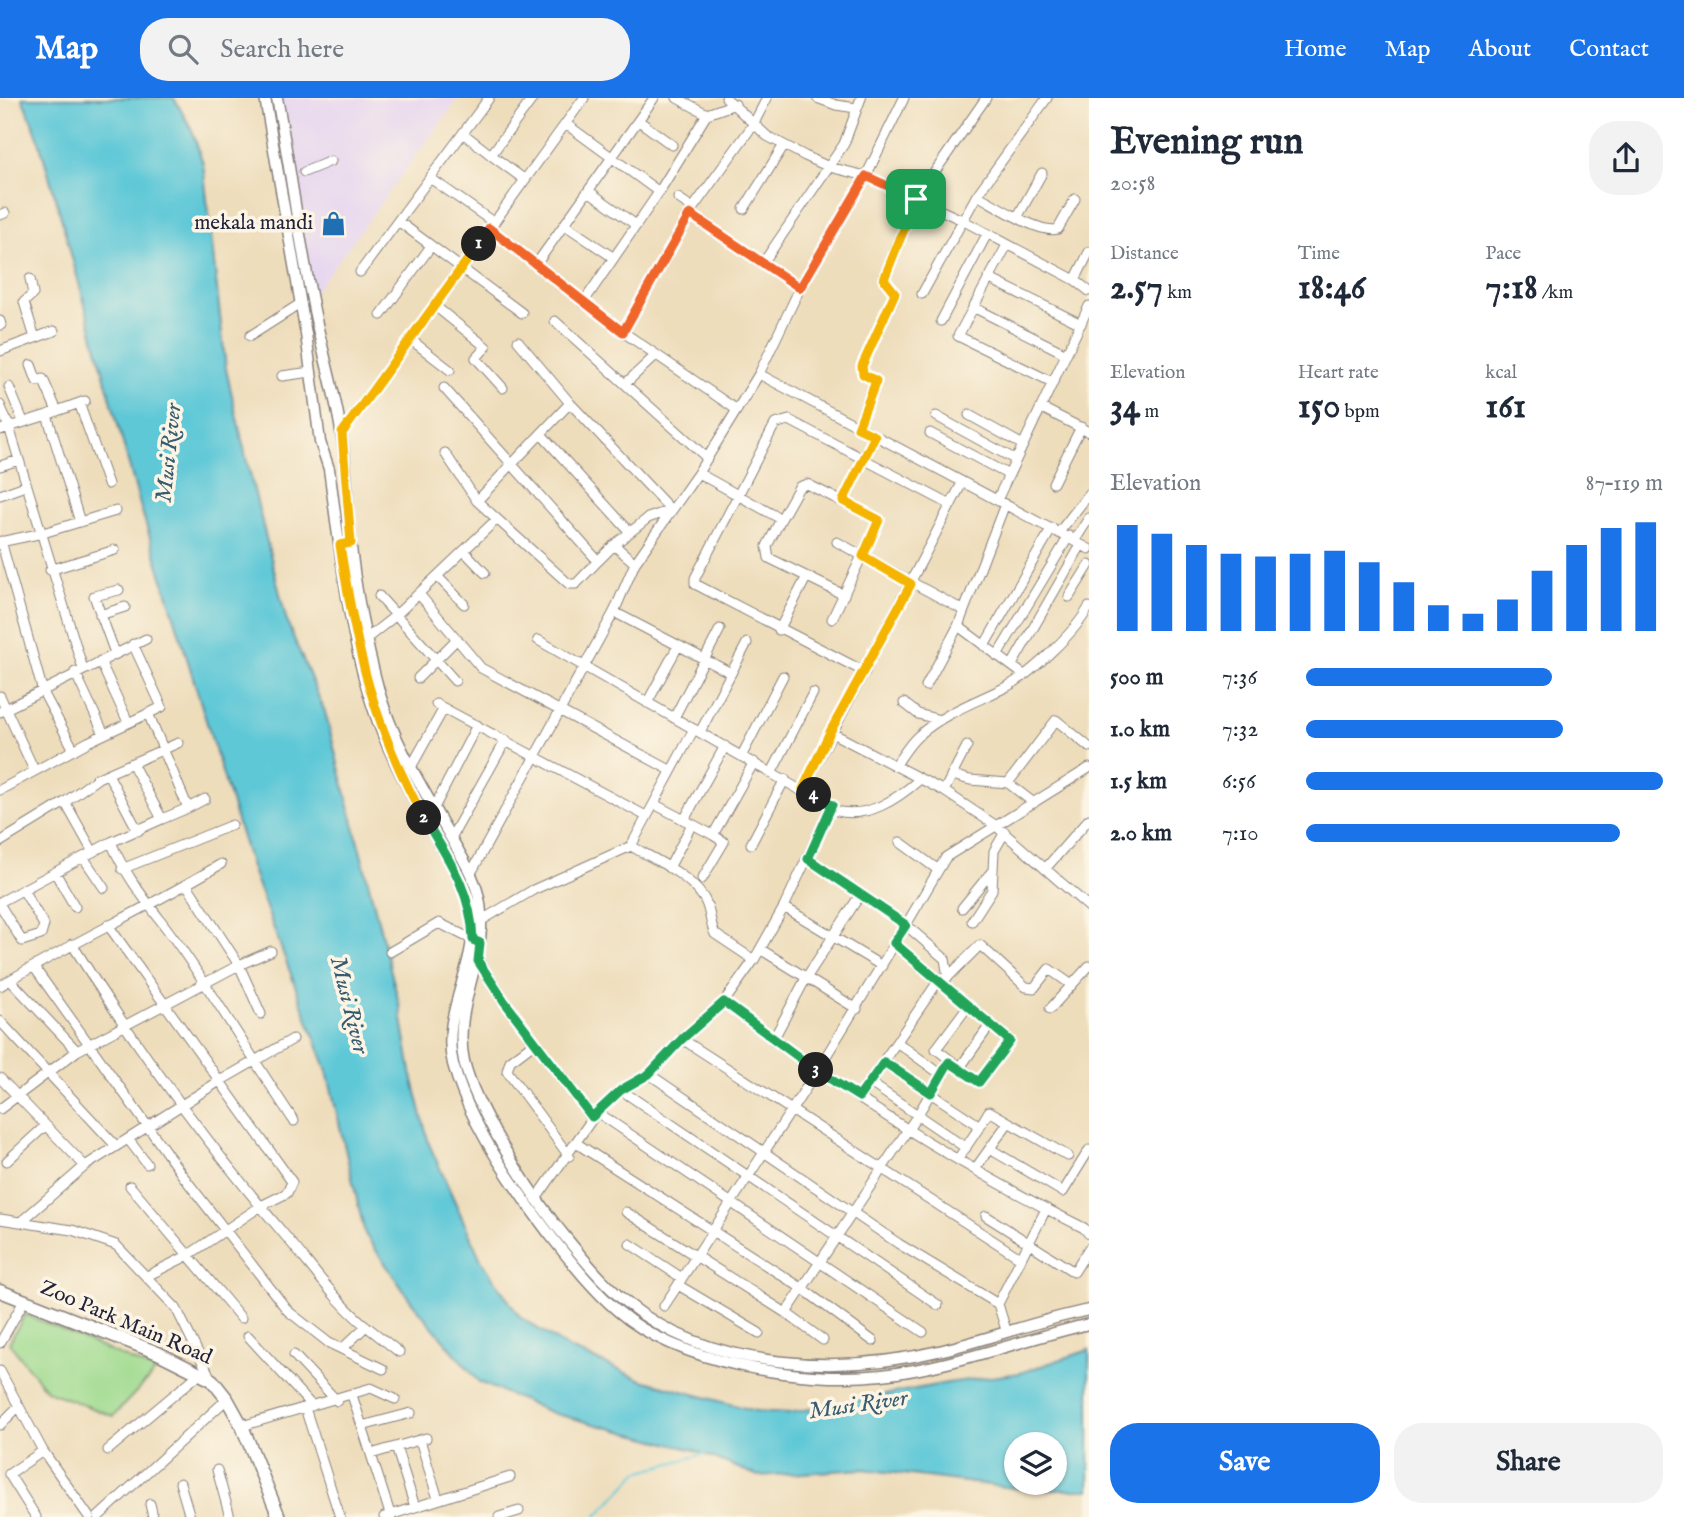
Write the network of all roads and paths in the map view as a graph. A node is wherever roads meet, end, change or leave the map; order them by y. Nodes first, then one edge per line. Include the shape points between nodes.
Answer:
1 (265, 98) edge
2 (277, 98) edge
3 (489, 98) edge
4 (533, 98) edge
5 (584, 98) edge
6 (654, 98) edge
7 (677, 98) edge
8 (726, 98) edge
9 (767, 98) edge
10 (817, 98) edge
11 (862, 98) edge
12 (904, 98) edge
13 (986, 98) edge
14 (1047, 98) edge
15 (735, 104) junction
16 (856, 108) junction
17 (706, 114) junction
18 (639, 121) junction
19 (566, 124) junction
20 (753, 125) junction
21 (464, 134) junction
22 (672, 145) dead end
23 (783, 145) junction
24 (491, 155) junction
25 (614, 159) junction
26 (331, 161) dead end
27 (830, 167) junction
28 (303, 172) dead end
29 (1042, 173) dead end
30 (866, 176) junction
31 (430, 178) junction
32 (524, 180) junction
33 (590, 192) junction
34 (659, 192) junction
35 (977, 195) junction
36 (678, 198) dead end
37 (916, 199) junction
38 (1075, 199) dead end
39 (744, 209) dead end
40 (691, 211) junction
41 (1018, 216) junction
42 (962, 220) junction
43 (398, 221) junction
44 (491, 225) junction
45 (565, 225) junction
46 (636, 225) junction
47 (987, 234) junction
48 (1007, 245) junction
49 (431, 246) junction
50 (1089, 252) edge
51 (614, 258) junction
52 (537, 263) junction
53 (763, 263) junction
54 (461, 268) junction
55 (360, 272) dead end
56 (988, 278) junction
57 (30, 279) dead end
58 (1075, 280) junction
59 (800, 288) junction
60 (1089, 291) edge
61 (922, 294) dead end
62 (583, 303) junction
63 (300, 304) junction
64 (435, 306) junction
65 (1089, 306) edge
66 (973, 307) junction
67 (522, 313) dead end
68 (381, 315) dead end
69 (555, 321) dead end
70 (941, 321) dead end
71 (1081, 324) junction
72 (54, 331) dead end
73 (623, 332) junction
74 (250, 336) dead end
75 (35, 338) junction
76 (410, 339) junction
77 (518, 341) dead end
78 (0, 351) edge
79 (1066, 354) junction
80 (656, 355) junction
81 (30, 365) dead end
82 (450, 370) dead end
83 (311, 372) junction
84 (759, 374) junction
85 (282, 376) dead end
86 (1052, 382) junction
87 (625, 384) junction
88 (9, 387) dead end
89 (444, 388) dead end
90 (503, 388) dead end
91 (570, 403) junction
92 (0, 405) edge
93 (1042, 408) junction
94 (737, 410) junction
95 (52, 413) junction
96 (936, 415) dead end
97 (969, 415) dead end
98 (23, 421) junction
99 (858, 428) junction
100 (5, 429) edge
101 (1085, 429) edge
102 (342, 433) junction
103 (930, 433) dead end
104 (541, 434) junction
105 (875, 436) junction
106 (1023, 445) junction
107 (445, 453) dead end
108 (707, 458) junction
109 (19, 460) junction
110 (865, 460) junction
111 (1016, 460) junction
112 (512, 464) junction
113 (0, 466) edge
114 (698, 473) junction
115 (1009, 475) junction
116 (962, 483) junction
117 (1053, 483) dead end
118 (108, 484) dead end
119 (25, 486) junction
120 (1089, 494) edge
121 (0, 495) edge
122 (738, 497) junction
123 (477, 501) junction
124 (843, 501) junction
125 (1001, 502) junction
126 (951, 505) junction
127 (671, 510) junction
128 (117, 511) dead end
129 (1089, 518) edge
130 (497, 519) junction
131 (781, 519) junction
132 (80, 522) junction
133 (629, 531) junction
134 (43, 533) junction
135 (1071, 538) edge
136 (0, 542) edge
137 (836, 542) dead end
138 (345, 544) junction
139 (614, 545) junction
140 (115, 550) dead end
141 (464, 551) junction
142 (863, 556) junction
143 (598, 561) junction
144 (635, 563) junction
145 (1089, 565) edge
146 (50, 570) junction
147 (485, 573) dead end
148 (437, 576) junction
149 (806, 578) junction
150 (911, 584) junction
151 (119, 590) dead end
152 (419, 594) junction
153 (844, 595) junction
154 (379, 596) dead end
155 (1069, 597) dead end
156 (464, 604) dead end
157 (125, 607) dead end
158 (1089, 607) edge
159 (963, 610) junction
160 (614, 612) junction
161 (100, 615) junction
162 (395, 616) junction
163 (832, 619) dead end
164 (1086, 620) edge
165 (958, 626) junction
166 (720, 629) dead end
167 (779, 630) junction
168 (146, 639) dead end
169 (366, 639) junction
170 (457, 639) junction
171 (538, 640) dead end
172 (747, 643) dead end
173 (133, 644) junction
174 (678, 646) junction
175 (984, 646) junction
176 (116, 653) junction
177 (997, 656) junction
178 (705, 659) junction
179 (100, 661) junction
180 (436, 661) junction
181 (1012, 665) junction
182 (584, 668) junction
183 (79, 671) junction
184 (865, 672) junction
185 (731, 673) junction
186 (1024, 675) junction
187 (783, 676) dead end
188 (418, 678) dead end
189 (455, 681) dead end
190 (926, 686) dead end
191 (43, 692) junction
192 (813, 693) dead end
193 (0, 696) edge
194 (647, 703) junction
195 (904, 703) dead end
196 (558, 709) junction
197 (2, 711) edge
198 (148, 713) junction
199 (674, 718) junction
200 (940, 720) junction
201 (128, 722) junction
202 (477, 725) junction
203 (697, 730) junction
204 (830, 732) junction
205 (104, 734) junction
206 (506, 740) junction
207 (178, 743) dead end
208 (725, 746) junction
209 (967, 746) dead end
210 (1089, 747) edge
211 (164, 749) junction
212 (74, 750) junction
213 (742, 755) junction
214 (533, 757) junction
215 (754, 762) junction
216 (132, 763) junction
217 (895, 766) junction
218 (1089, 768) edge
219 (410, 769) junction
220 (670, 770) junction
221 (34, 771) junction
222 (772, 772) junction
223 (108, 774) junction
224 (953, 775) junction
225 (785, 779) junction
226 (919, 780) junction
227 (1008, 783) junction
228 (803, 789) junction
229 (0, 790) edge
230 (944, 791) junction
231 (205, 799) dead end
232 (65, 802) junction
233 (1034, 803) junction
234 (654, 804) junction
235 (832, 805) junction
236 (188, 807) junction
237 (434, 808) junction
238 (646, 816) junction
239 (162, 820) junction
240 (1089, 820) edge
241 (688, 822) junction
242 (232, 825) dead end
243 (995, 825) junction
244 (138, 831) junction
245 (1005, 832) junction
246 (713, 835) junction
247 (451, 838) junction
248 (0, 842) edge
249 (111, 842) junction
250 (900, 842) dead end
251 (751, 844) dead end
252 (631, 846) junction
253 (93, 852) junction
254 (83, 858) junction
255 (808, 859) junction
256 (221, 864) dead end
257 (669, 868) junction
258 (122, 869) junction
259 (937, 869) junction
260 (1045, 869) junction
261 (993, 870) junction
262 (471, 873) junction
263 (55, 874) junction
264 (702, 879) dead end
265 (187, 885) junction
266 (104, 888) dead end
267 (23, 890) junction
268 (860, 895) junction
269 (0, 903) edge
270 (152, 906) junction
271 (75, 907) dead end
272 (784, 907) junction
273 (1089, 907) edge
274 (962, 908) dead end
275 (482, 920) junction
276 (972, 921) dead end
277 (108, 925) junction
278 (906, 925) junction
279 (832, 937) junction
280 (476, 941) junction
281 (894, 943) junction
282 (72, 944) junction
283 (760, 949) junction
284 (271, 951) dead end
285 (390, 952) dead end
286 (754, 960) junction
287 (478, 961) junction
288 (240, 965) junction
289 (883, 966) junction
290 (1089, 966) edge
291 (34, 967) junction
292 (806, 978) junction
293 (944, 978) junction
294 (10, 980) junction
295 (205, 984) junction
296 (1072, 985) junction
297 (0, 986) edge
298 (724, 1002) junction
299 (968, 1006) junction
300 (164, 1007) junction
301 (857, 1009) junction
302 (1050, 1009) dead end
303 (261, 1014) dead end
304 (0, 1021) edge
305 (990, 1025) junction
306 (123, 1027) junction
307 (293, 1039) dead end
308 (682, 1039) junction
309 (773, 1040) junction
310 (534, 1043) junction
311 (898, 1043) junction
312 (88, 1046) junction
313 (77, 1051) junction
314 (254, 1061) junction
315 (884, 1062) junction
316 (949, 1062) junction
317 (959, 1069) junction
318 (935, 1070) dead end
319 (817, 1071) junction
320 (47, 1073) junction
321 (649, 1074) junction
322 (0, 1078) edge
323 (218, 1082) junction
324 (869, 1082) junction
325 (621, 1090) junction
326 (931, 1093) junction
327 (18, 1095) junction
328 (859, 1097) junction
329 (182, 1106) junction
330 (0, 1110) edge
331 (790, 1112) junction
332 (594, 1114) junction
333 (917, 1116) junction
334 (295, 1121) dead end
335 (1008, 1123) junction
336 (45, 1126) junction
337 (980, 1126) junction
338 (147, 1127) junction
339 (906, 1129) junction
340 (128, 1139) junction
341 (576, 1143) junction
342 (116, 1146) junction
343 (966, 1148) junction
344 (990, 1149) junction
345 (1089, 1150) edge
346 (765, 1152) junction
347 (569, 1156) junction
348 (1068, 1156) dead end
349 (958, 1159) junction
350 (7, 1161) dead end
351 (147, 1164) dead end
352 (85, 1166) junction
353 (881, 1170) junction
354 (975, 1170) junction
355 (749, 1177) junction
356 (130, 1186) dead end
357 (536, 1199) junction
358 (730, 1203) junction
359 (261, 1206) junction
360 (1046, 1209) junction
361 (852, 1211) junction
362 (626, 1212) dead end
363 (986, 1216) dead end
364 (0, 1219) edge
365 (23, 1220) junction
366 (713, 1230) junction
367 (225, 1231) junction
368 (1089, 1234) edge
369 (836, 1237) junction
370 (1027, 1243) junction
371 (630, 1244) dead end
372 (1089, 1248) edge
373 (187, 1255) junction
374 (1020, 1258) junction
375 (695, 1259) junction
376 (819, 1265) junction
377 (147, 1276) junction
378 (680, 1282) junction
379 (803, 1289) junction
380 (0, 1291) edge
381 (24, 1301) junction
382 (998, 1304) junction
383 (937, 1305) dead end
384 (664, 1306) dead end
385 (1089, 1310) edge
386 (786, 1313) junction
387 (241, 1318) dead end
388 (1050, 1319) junction
389 (1089, 1324) edge
390 (366, 1326) junction
391 (1006, 1330) junction
392 (923, 1332) dead end
393 (1054, 1332) junction
394 (759, 1333) dead end
395 (248, 1336) dead end
396 (823, 1340) dead end
397 (873, 1341) dead end
398 (0, 1343) edge
399 (342, 1349) junction
400 (399, 1352) dead end
401 (294, 1355) dead end
402 (383, 1369) dead end
403 (0, 1371) edge
404 (199, 1374) junction
405 (212, 1380) junction
406 (352, 1395) junction
407 (227, 1399) junction
408 (395, 1399) dead end
409 (337, 1401) junction
410 (19, 1406) junction
411 (309, 1407) junction
412 (411, 1413) dead end
413 (0, 1425) edge
414 (242, 1426) junction
415 (362, 1426) junction
416 (396, 1447) junction
417 (108, 1450) dead end
418 (43, 1451) junction
419 (371, 1454) junction
420 (216, 1470) dead end
421 (9, 1474) junction
422 (510, 1477) dead end
423 (0, 1481) edge
424 (180, 1483) dead end
425 (438, 1499) junction
426 (150, 1504) dead end
427 (415, 1507) junction
428 (519, 1511) dead end
429 (388, 1516) edge
430 (36, 1517) edge
431 (89, 1517) edge
432 (98, 1517) edge
433 (153, 1517) edge
434 (190, 1517) edge
435 (230, 1517) edge
436 (279, 1517) edge
437 (340, 1517) edge
438 (499, 1517) edge

1 - 63 street
2 - 102 street via 311,297
3 - 21 street
4 - 24 street
5 - 19 street
6 - 18 street
7 - 17 street
8 - 15 street
9 - 20 street
10 - 16 street
11 - 16 street
12 - 30 street
13 - 37 street
14 - 35 street
15 - 17 street
15 - 20 street
16 - 27 street via 850,132
17 - 34 street
18 - 22 street
18 - 25 street
19 - 25 street
19 - 32 street
20 - 23 street
20 - 40 street
21 - 24 street
21 - 31 street
23 - 27 street
23 - 39 street
24 - 32 street
25 - 33 street
25 - 34 street
26 - 28 street
27 - 30 street
27 - 53 street
29 - 41 street
30 - 37 street
30 - 59 street
31 - 43 street
31 - 44 street
32 - 44 street
33 - 45 street
33 - 46 street
34 - 46 street
35 - 41 street
35 - 42 street
36 - 40 street
37 - 42 street
37 - 99 street via 884,279 895,293 862,366 863,374 876,381
38 - 41 street via 1058,229 1051,232
40 - 53 street
40 - 73 street
42 - 47 street
42 - 61 street
43 - 49 street
43 - 55 street
44 - 52 street
44 - 54 street
45 - 51 street
45 - 52 street
46 - 51 street
47 - 48 street
47 - 70 street
48 - 56 street
48 - 58 street
49 - 54 street
49 - 68 street
50 - 58 street
51 - 62 street
52 - 62 street
53 - 59 street
54 - 64 street
54 - 67 street
56 - 66 street
56 - 71 street
57 - 75 street via 33,294 24,302
58 - 60 street
59 - 84 street
62 - 73 street
63 - 74 street
63 - 83 street
64 - 76 street
64 - 90 street via 486,347 476,358
65 - 71 street
66 - 79 street
66 - 86 street via 958,336
69 - 87 street
71 - 79 street
72 - 75 street
73 - 80 street
75 - 78 street
76 - 82 street
76 - 102 street
77 - 91 street
79 - 86 street
80 - 87 street
80 - 94 street
81 - 95 street via 37,381 43,379
83 - 85 street
83 - 138 street via 320,442
84 - 94 street
84 - 99 street
86 - 93 street
87 - 108 street
88 - 98 street
89 - 112 street
91 - 104 street
91 - 127 street
92 - 100 street
93 - 101 street
93 - 106 street
94 - 108 street
95 - 98 street
95 - 118 street via 82,402
95 - 132 street
96 - 111 street
97 - 106 street
98 - 100 street
99 - 105 street
100 - 109 street
101 - 117 street
102 - 138 street
103 - 115 street
104 - 112 street
104 - 133 street
105 - 110 street
105 - 116 street
106 - 111 street
107 - 123 street
108 - 114 street
109 - 113 street
109 - 119 street
110 - 122 street via 783,419 775,424
110 - 124 street
110 - 126 street
111 - 115 street
112 - 123 street
112 - 143 street
114 - 122 street
114 - 127 street
115 - 125 street
116 - 125 street
116 - 126 street
119 - 121 street
119 - 134 street
120 - 135 street
122 - 131 street
122 - 167 street via 695,584
123 - 130 street
124 - 131 street via 802,485
124 - 142 street via 879,520
125 - 135 street
125 - 159 street
126 - 150 street
127 - 133 street via 649,517
127 - 144 street
128 - 132 street
129 - 135 street
130 - 141 street
130 - 143 street via 569,584 576,584
131 - 149 street via 766,551 769,558
132 - 134 street
133 - 139 street
134 - 136 street
134 - 146 street
135 - 175 street
135 - 177 street
135 - 181 street
136 - 191 street
137 - 142 street
138 - 169 street
138 - 280 street via 356,639 380,725 402,778 466,892
139 - 143 street
139 - 144 street
140 - 146 street
141 - 147 street
141 - 148 street
142 - 150 street
142 - 153 street
144 - 160 street
145 - 155 street
146 - 183 street
148 - 152 street
148 - 156 street
149 - 153 street
149 - 167 street
150 - 159 street
150 - 184 street
151 - 161 street via 94,596
152 - 162 street
152 - 170 street
153 - 163 street
154 - 162 street
157 - 161 street
158 - 164 street
159 - 165 street
160 - 174 street
160 - 182 street
161 - 176 street
162 - 169 street
162 - 180 street
164 - 186 street
165 - 175 street
165 - 190 street
166 - 178 street
167 - 184 street
168 - 173 street
169 - 219 street via 382,701
170 - 180 street
170 - 196 street via 481,668
171 - 182 street
172 - 185 street
173 - 176 street
173 - 198 street via 162,707
174 - 178 street
174 - 194 street
175 - 177 street
176 - 179 street
177 - 181 street
178 - 185 street
178 - 199 street
179 - 183 street
179 - 201 street
180 - 188 street
180 - 189 street
181 - 186 street
182 - 194 street
182 - 196 street
183 - 191 street
183 - 205 street
184 - 204 street
185 - 203 street
186 - 200 street
187 - 213 street
191 - 197 street
191 - 212 street
192 - 222 street
193 - 197 street
194 - 199 street
195 - 200 street via 918,714
196 - 214 street
196 - 220 street
197 - 221 street
198 - 201 street
198 - 211 street
199 - 203 street
200 - 217 street via 916,737
201 - 205 street
202 - 206 street
202 - 219 street via 440,706
202 - 237 street
203 - 208 street
203 - 220 street
204 - 217 street
204 - 228 street
205 - 212 street
206 - 214 street
206 - 247 street
207 - 211 street
208 - 213 street
208 - 241 street
209 - 224 street
210 - 227 street via 1056,720
211 - 216 street
211 - 236 street
212 - 221 street
213 - 215 street
214 - 238 street
214 - 262 street
215 - 222 street
215 - 246 street
216 - 223 street
216 - 239 street
217 - 226 street
218 - 233 street
219 - 237 street
220 - 234 street
221 - 229 street
222 - 225 street
223 - 232 street
223 - 244 street
224 - 227 street
224 - 230 street
225 - 228 street
225 - 251 street
226 - 230 street
226 - 235 street via 888,803 857,813 837,811
227 - 233 street
228 - 235 street
230 - 243 street
231 - 236 street
232 - 248 street
232 - 253 street
233 - 243 street
234 - 238 street
234 - 241 street
235 - 255 street
236 - 239 street
237 - 247 street
238 - 252 street
239 - 244 street
240 - 260 street
241 - 246 street
241 - 257 street
242 - 258 street
243 - 245 street
243 - 259 street via 946,857
244 - 249 street
245 - 260 street
245 - 261 street via 993,851
246 - 264 street via 724,842
247 - 262 street
249 - 253 street
249 - 258 street
250 - 259 street
252 - 257 street
252 - 275 street via 542,886
253 - 254 street
254 - 263 street
254 - 266 street
255 - 268 street
255 - 272 street
256 - 265 street
257 - 286 street via 702,895 715,934
258 - 270 street
259 - 278 street
260 - 273 street
261 - 274 street
261 - 276 street via 989,897
262 - 275 street
263 - 267 street
263 - 271 street
265 - 270 street
265 - 288 street
267 - 269 street
267 - 269 street via 44,925 41,935 22,941
268 - 278 street
268 - 279 street
270 - 277 street
270 - 295 street
272 - 279 street
272 - 283 street
275 - 280 street
277 - 282 street
277 - 300 street
278 - 281 street
278 - 293 street via 945,959
279 - 289 street
279 - 292 street
280 - 285 street via 439,923
280 - 287 street
280 - 393 street via 449,1035 459,1084 527,1204 619,1313 702,1358 848,1378 929,1367
281 - 289 street
281 - 293 street
282 - 291 street
282 - 306 street
283 - 286 street
283 - 292 street
284 - 288 street
286 - 298 street
287 - 310 street
287 - 357 street via 464,1013 464,1063 486,1114
288 - 295 street
288 - 303 street
289 - 301 street
290 - 296 street
291 - 294 street
291 - 312 street
292 - 301 street
292 - 309 street
293 - 296 street via 980,945 1026,988 1034,988 1049,969
293 - 299 street
293 - 311 street
294 - 297 street
294 - 313 street
295 - 300 street
295 - 314 street
296 - 302 street
298 - 308 street
298 - 309 street
299 - 305 street
299 - 316 street via 936,1049
300 - 306 street
300 - 323 street
301 - 319 street
304 - 320 street
305 - 317 street
305 - 317 street via 1010,1041 979,1082
306 - 312 street
306 - 329 street
307 - 314 street
308 - 321 street
308 - 331 street
309 - 319 street
310 - 332 street
310 - 347 street via 510,1061 507,1071
311 - 315 street
311 - 318 street
312 - 313 street
312 - 338 street
313 - 320 street
314 - 323 street
314 - 334 street
315 - 324 street
315 - 326 street
316 - 317 street
316 - 326 street
319 - 328 street
319 - 331 street
320 - 327 street
320 - 342 street
321 - 325 street
321 - 346 street
322 - 327 street
323 - 329 street
323 - 359 street via 292,1182 287,1193
324 - 328 street
324 - 333 street
325 - 332 street
325 - 355 street
326 - 333 street
326 - 337 street
327 - 330 street
327 - 336 street
328 - 339 street
329 - 338 street
329 - 359 street
331 - 346 street
331 - 353 street
332 - 341 street
332 - 358 street
333 - 339 street
333 - 343 street
335 - 337 street via 989,1111
335 - 344 street
335 - 348 street
336 - 350 street
336 - 352 street
337 - 343 street
338 - 340 street
338 - 367 street
339 - 349 street
339 - 353 street
340 - 342 street
340 - 351 street
341 - 347 street
341 - 366 street
342 - 352 street
343 - 349 street
344 - 345 street via 1063,1192
344 - 354 street
346 - 355 street
346 - 361 street
347 - 357 street
349 - 354 street
352 - 365 street
353 - 361 street
353 - 374 street
354 - 360 street
355 - 358 street
355 - 369 street
356 - 373 street
357 - 391 street via 593,1269 631,1306 693,1341 736,1354 799,1363 880,1362 944,1350
358 - 366 street
358 - 376 street
359 - 367 street
359 - 390 street
360 - 368 street
360 - 370 street
361 - 369 street
361 - 382 street via 938,1270
362 - 375 street
363 - 370 street
364 - 365 street
365 - 377 street via 116,1245
366 - 375 street
366 - 379 street
367 - 373 street
367 - 399 street via 288,1311
369 - 376 street
369 - 383 street
370 - 372 street via 1074,1272
370 - 374 street
371 - 378 street
373 - 377 street
373 - 387 street
374 - 382 street
375 - 378 street
375 - 386 street
376 - 379 street
376 - 392 street
377 - 405 street via 176,1308
378 - 384 street
378 - 394 street
379 - 386 street
379 - 397 street
380 - 381 main road, Zoo Park Main Road
381 - 398 street
381 - 404 main road, Zoo Park Main Road via 158,1353
382 - 391 street
385 - 388 street
386 - 396 street
388 - 391 street
388 - 393 street
389 - 393 street
390 - 399 street
390 - 400 street
395 - 411 street
399 - 402 street
401 - 409 street
403 - 410 street
404 - 405 main road, Zoo Park Main Road
404 - 417 street
405 - 407 main road, Zoo Park Main Road
406 - 408 street via 371,1388
406 - 409 street
406 - 415 street
407 - 414 main road, Zoo Park Main Road
407 - 432 street
409 - 411 street
410 - 413 street
410 - 418 street
411 - 414 street
411 - 437 street
412 - 415 street
414 - 436 main road, Zoo Park Main Road
415 - 419 street
416 - 419 street
416 - 425 street via 423,1439
416 - 427 street
418 - 421 street
418 - 431 street
419 - 429 street
420 - 435 street
421 - 423 street
421 - 430 street
422 - 425 street
424 - 434 street
425 - 427 street
426 - 433 street
427 - 429 street
428 - 438 street

